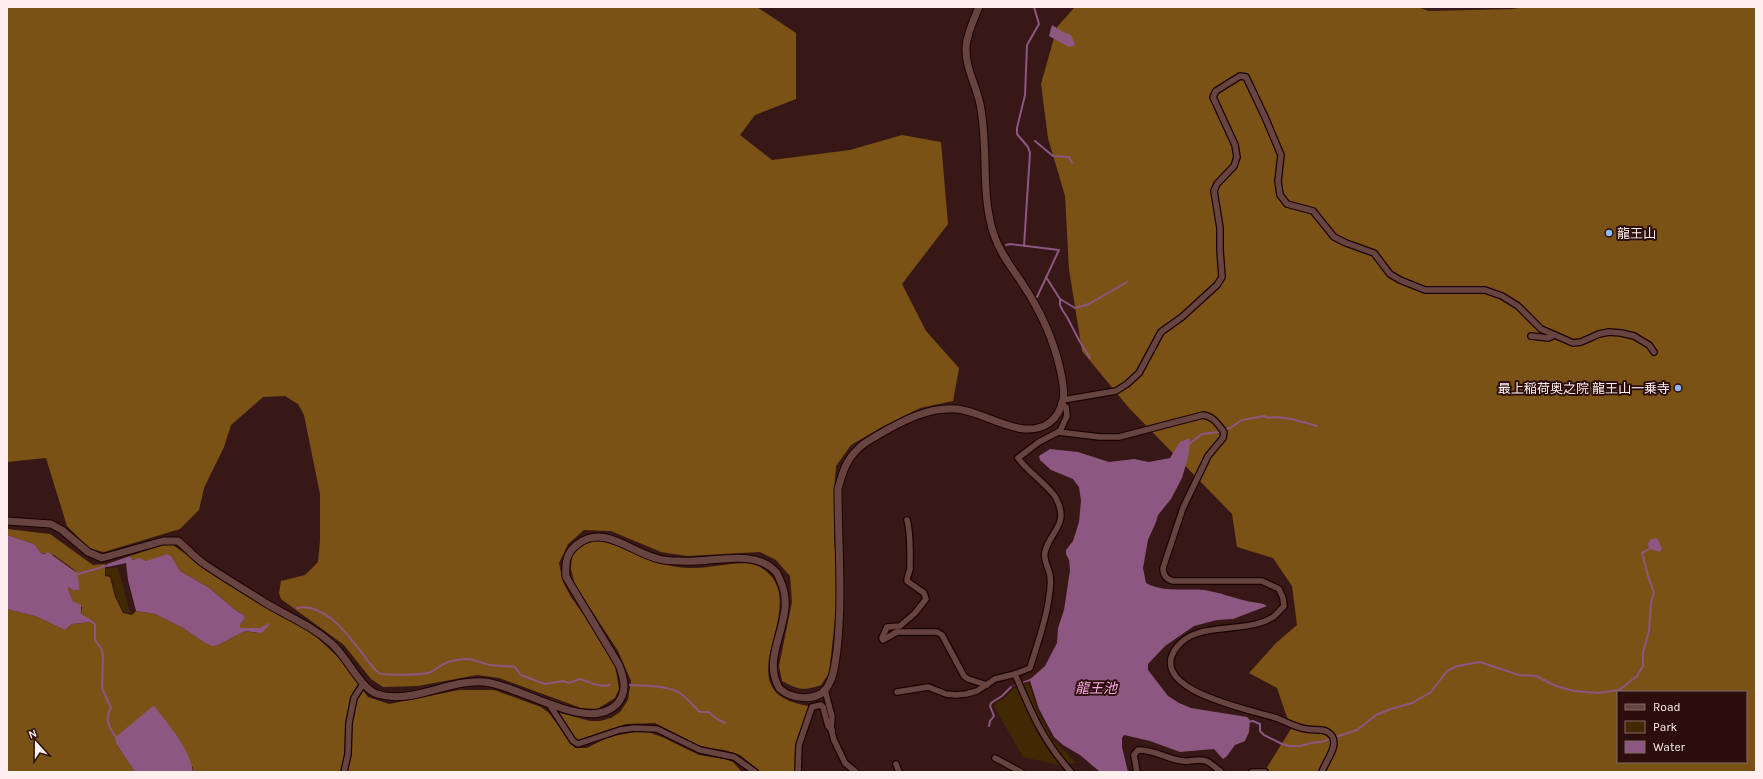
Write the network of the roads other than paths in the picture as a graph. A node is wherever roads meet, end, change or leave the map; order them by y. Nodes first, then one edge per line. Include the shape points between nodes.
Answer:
1 (979, 7) edge
2 (1555, 335) junction
3 (1531, 336) dead end
4 (1654, 352) dead end
5 (1062, 402) junction
6 (1058, 432) junction
7 (908, 520) dead end
8 (7, 521) edge
9 (1015, 674) junction
10 (363, 684) junction
11 (987, 685) junction
12 (825, 690) junction
13 (897, 692) dead end
14 (549, 704) junction
15 (832, 730) junction
16 (995, 758) dead end
17 (896, 764) dead end
18 (344, 772) edge
19 (754, 772) edge
20 (798, 772) edge
21 (856, 772) edge
22 (899, 772) edge
23 (1021, 772) edge
24 (1071, 772) edge
25 (1137, 772) edge
26 (1221, 772) edge
27 (1252, 772) edge
28 (1265, 772) edge
29 (1322, 772) edge

1 - 5 street via 966,46 968,68 980,103 985,134 989,215 994,236 1050,331 1062,380
2 - 3 street via 1548,338
2 - 4 street via 1573,343 1599,334 1622,333 1634,336 1649,345
2 - 5 street via 1541,329 1518,306 1485,290 1425,290 1400,280 1390,274 1374,252 1334,237 1313,211 1287,204 1280,195 1278,182 1282,155 1246,77 1240,76 1216,91 1213,97 1235,145 1237,157 1234,166 1217,184 1214,191 1220,228 1222,277 1217,285 1182,317 1161,332 1139,373 1127,384 1116,391
5 - 6 street via 1068,411
5 - 12 street via 1055,418 1044,426 1030,430 1019,429 958,409 929,411 895,426 858,448 848,461 838,488 841,592 839,630 835,666
6 - 9 street via 1018,458 1055,497 1060,509 1060,518 1059,526 1045,551 1050,576 1049,597 1040,640 1030,668
6 - 29 street via 1119,437 1203,415 1216,420 1224,432 1223,438 1208,456 1183,508 1162,568 1163,573 1173,581 1262,581 1278,589 1284,606 1274,616 1248,627 1200,632 1185,639 1172,655 1171,670 1176,678 1191,690 1306,729 1324,730 1332,735 1333,748
7 - 11 street via 911,532 910,571 907,581 924,592 926,599 900,626 887,627 882,638 883,640 898,632 937,632 942,635 964,676
8 - 10 street via 51,524 88,552 102,558 164,541 178,542 208,566 316,630 336,647
9 - 11 street via 995,679
9 - 24 street via 1037,725 1056,756
10 - 14 street via 375,694 402,697 461,683 483,682 507,687
10 - 18 street via 354,698
11 - 13 street via 977,691 956,695 928,687
12 - 14 street via 816,696 805,698 780,689 773,668 786,603 776,572 760,561 738,558 682,562 658,559 605,537 594,536 584,539 572,548 565,563 566,577 619,665 625,679 624,692 609,711 596,714 582,714
12 - 15 street via 832,717
14 - 19 street via 569,735 578,744 620,730 652,728 700,750 734,757
15 - 20 street via 828,726 823,707 812,707 799,745
15 - 21 street via 845,763
16 - 23 street
17 - 22 street
25 - 26 street via 1134,755 1138,750 1149,750 1184,762 1200,759
27 - 28 street

